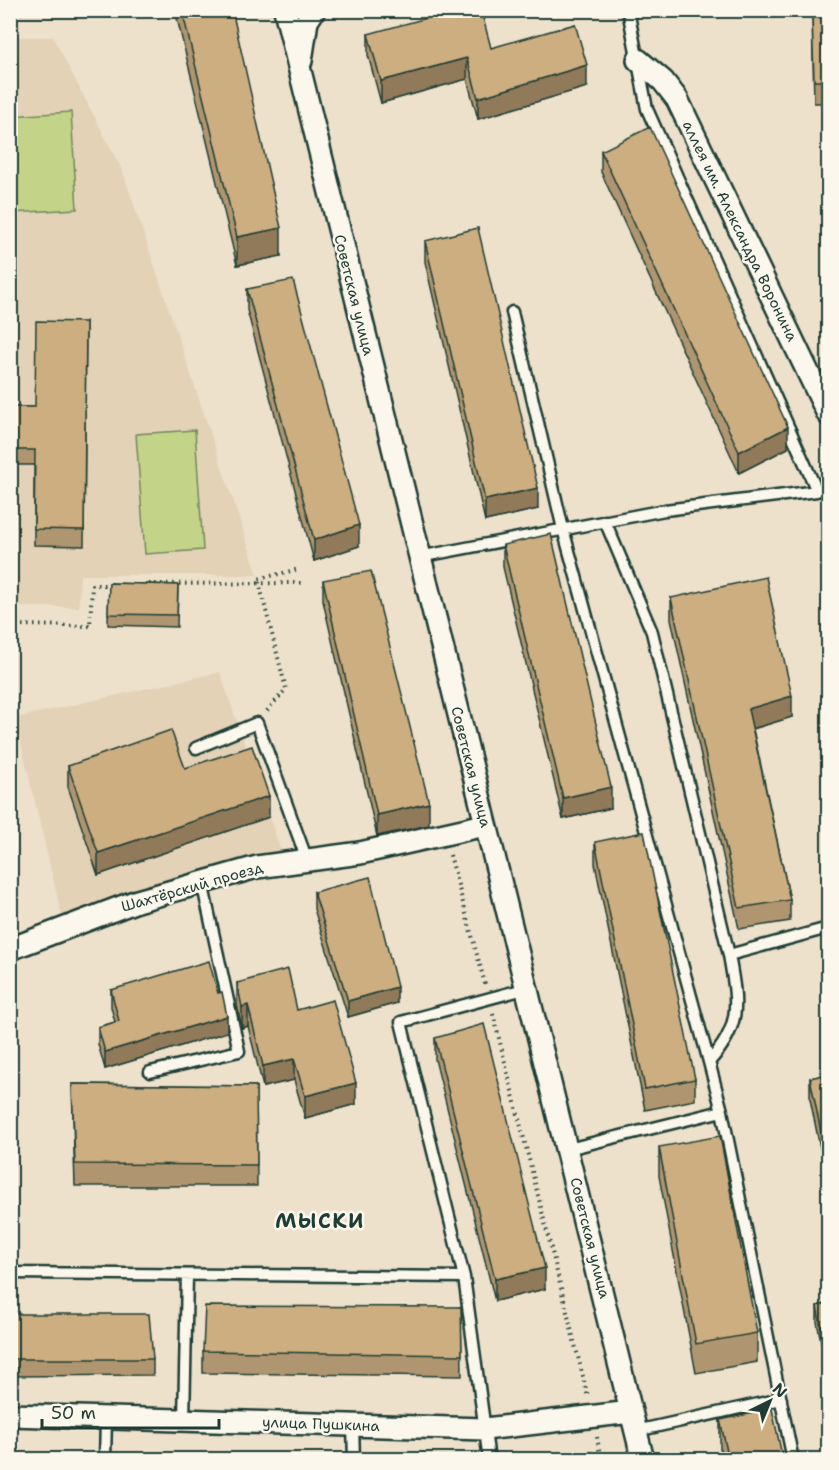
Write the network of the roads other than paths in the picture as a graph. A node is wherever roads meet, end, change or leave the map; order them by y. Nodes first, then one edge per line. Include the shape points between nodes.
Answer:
1 (285, 10) edge
2 (314, 10) edge
3 (628, 10) edge
4 (638, 60) junction
5 (299, 74) junction
6 (512, 312) dead end
7 (828, 414) edge
8 (605, 521) junction
9 (563, 529) junction
10 (419, 557) junction
11 (196, 748) dead end
12 (485, 825) junction
13 (307, 860) junction
14 (202, 882) junction
15 (828, 928) edge
16 (10, 949) edge
17 (729, 955) junction
18 (528, 988) junction
19 (709, 1062) junction
20 (150, 1072) dead end
21 (722, 1111) junction
22 (568, 1149) junction
23 (10, 1274) edge
24 (187, 1275) junction
25 (464, 1277) junction
26 (781, 1400) junction
27 (10, 1415) edge
28 (106, 1418) junction
29 (184, 1420) junction
30 (634, 1422) junction
31 (353, 1425) junction
32 (485, 1429) junction
33 (105, 1460) edge
34 (354, 1460) edge
35 (489, 1460) edge
36 (643, 1460) edge
37 (793, 1460) edge

1 - 5 street, Советская улица
2 - 5 street via 307,21
3 - 4 lane
4 - 7 street, аллея им. Александра Воронина via 677,99
4 - 8 lane via 647,109 818,491
5 - 10 street, Советская улица
6 - 9 lane
8 - 9 lane
8 - 17 lane via 652,632
9 - 10 lane
9 - 19 lane
10 - 12 street, Советская улица
11 - 13 lane via 257,723
12 - 13 street, Шахтёрский проезд via 360,853
12 - 18 street, Советская улица
13 - 14 street, Шахтёрский проезд via 257,867
14 - 16 street, Шахтёрский проезд via 137,901
14 - 20 lane via 239,1051
15 - 17 lane
17 - 19 lane via 738,1005 726,1044
18 - 22 street, Советская улица
18 - 25 lane via 401,1022
19 - 21 lane
21 - 22 lane
21 - 26 lane
22 - 30 street, Советская улица
23 - 24 lane
24 - 25 lane
24 - 29 lane
25 - 32 lane
26 - 30 lane
26 - 37 lane
27 - 28 street, улица Пушкина
28 - 29 street, улица Пушкина
28 - 33 lane
29 - 31 street, улица Пушкина
30 - 32 street, улица Пушкина via 592,1417
30 - 36 street, Советская улица
31 - 32 street, улица Пушкина
31 - 34 lane
32 - 35 lane

